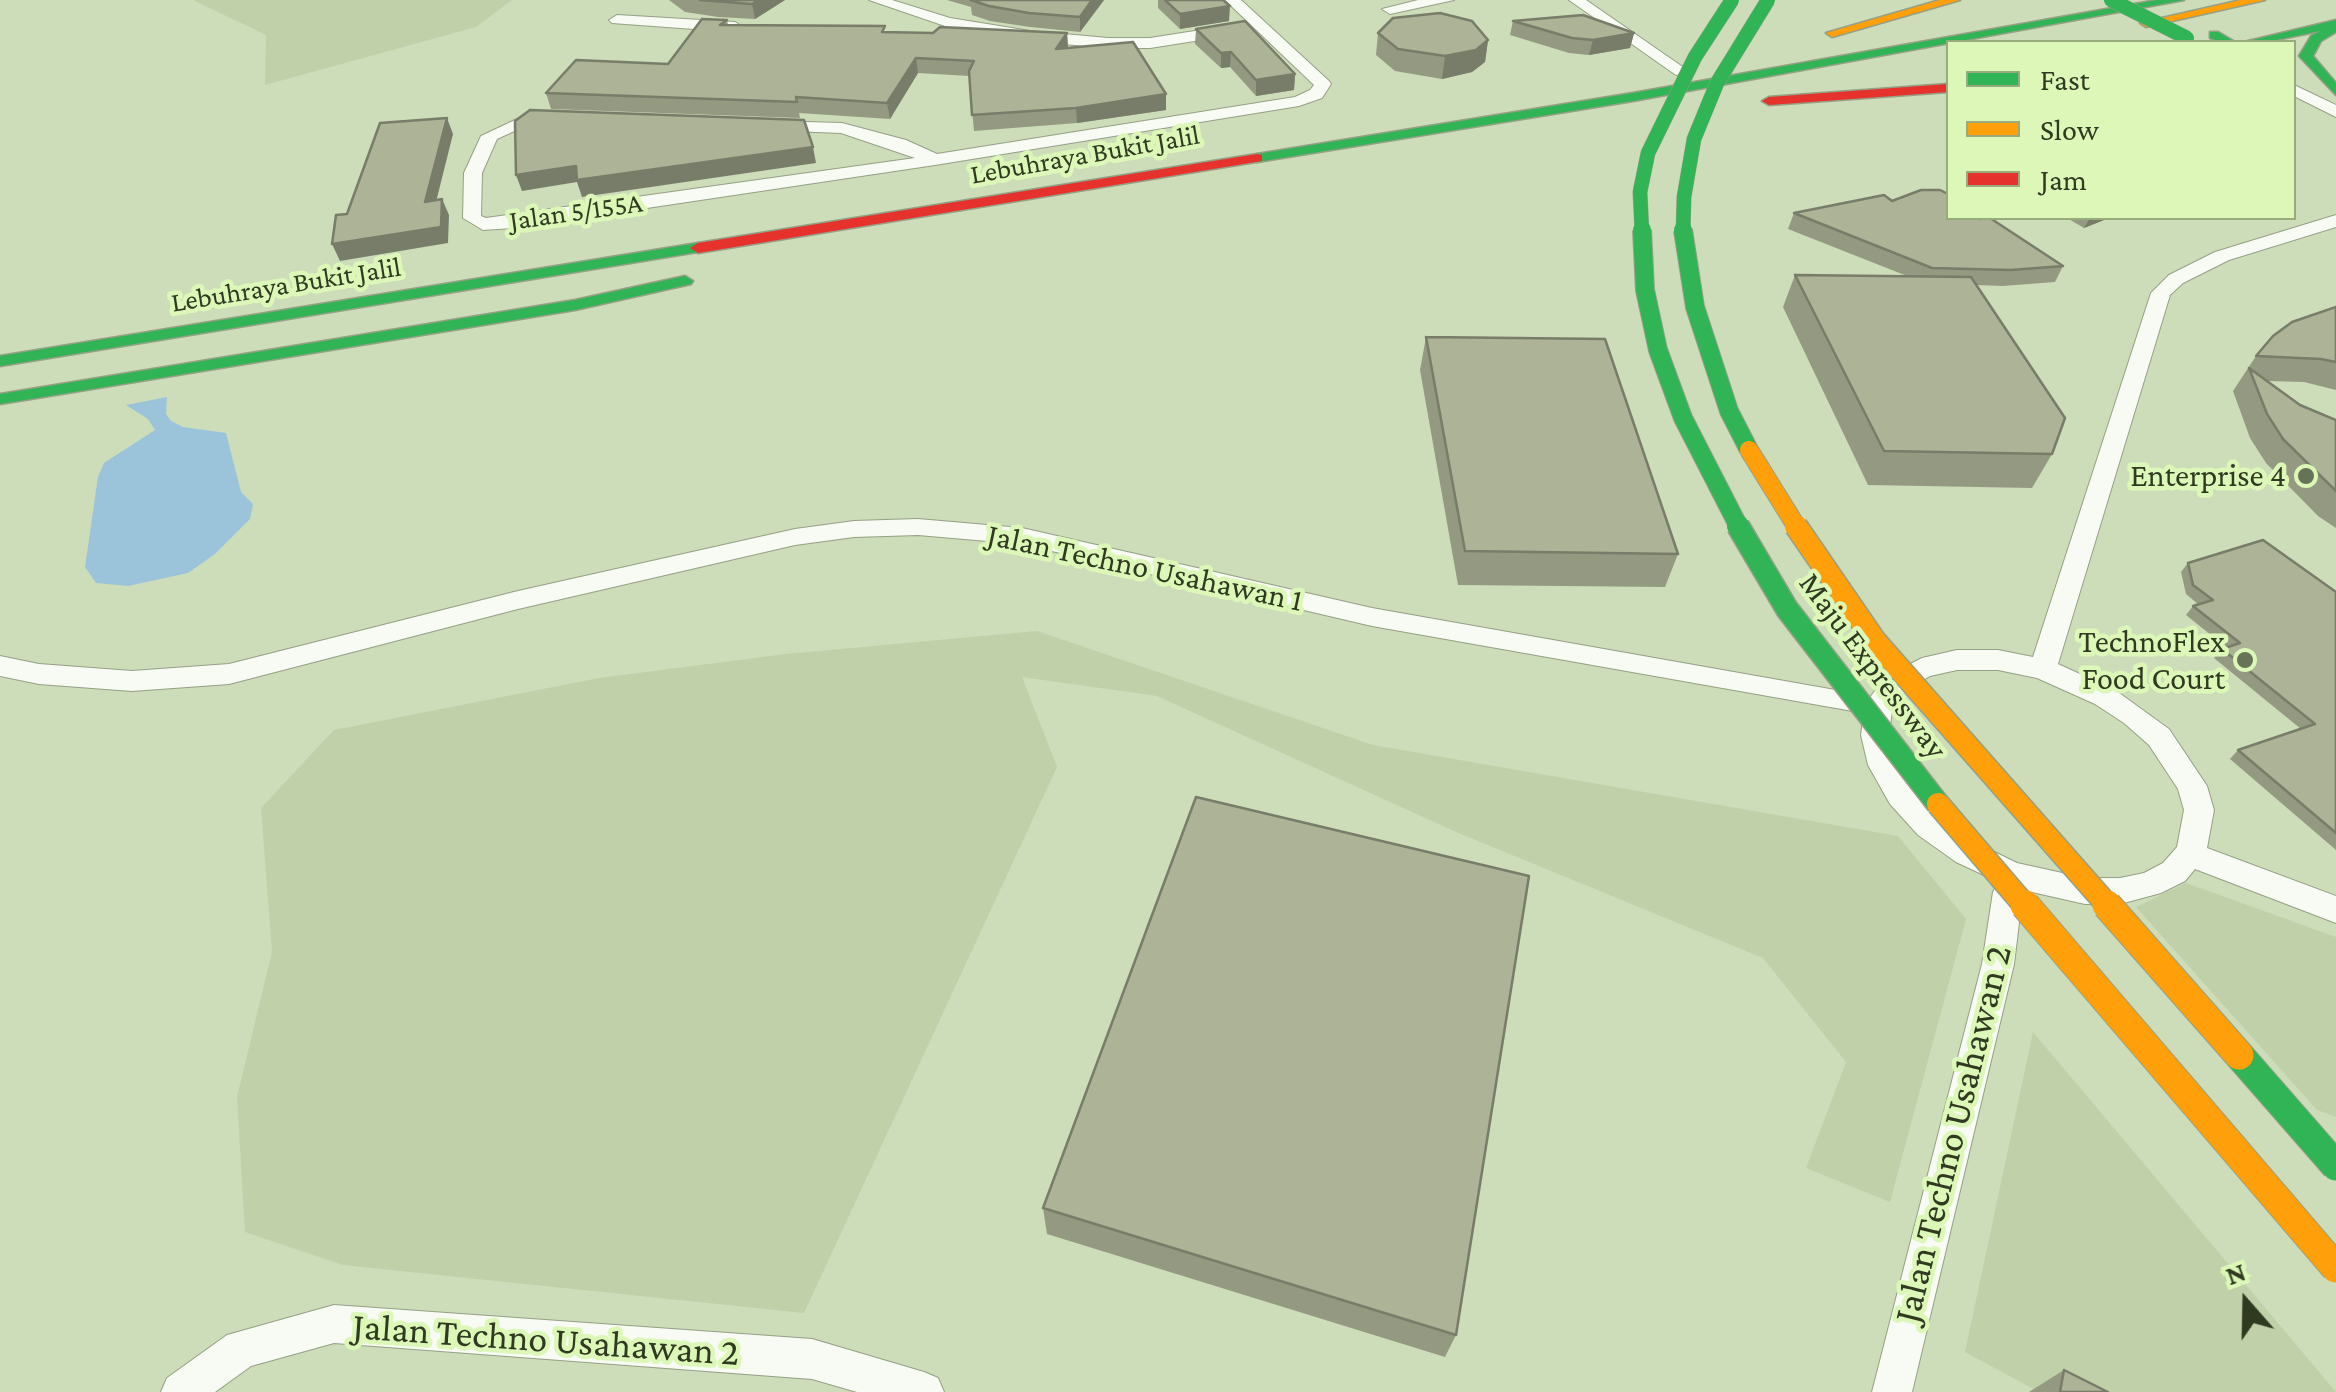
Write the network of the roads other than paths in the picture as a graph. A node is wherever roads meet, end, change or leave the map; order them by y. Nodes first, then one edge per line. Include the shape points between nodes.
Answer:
1 (876, 0) edge
2 (1232, 0) edge
3 (1447, 0) edge
4 (1576, 0) edge
5 (1732, 0) edge
6 (1768, 0) edge
7 (1954, 0) edge
8 (2110, 0) edge
9 (2140, 0) edge
10 (2178, 0) edge
11 (2259, 0) edge
12 (1390, 8) dead end
13 (617, 20) dead end
14 (948, 22) junction
15 (1258, 25) junction
16 (900, 26) dead end
17 (2336, 26) edge
18 (751, 28) edge
19 (1804, 40) dead end
20 (1967, 40) edge
21 (2050, 40) edge
22 (2206, 40) edge
23 (2261, 40) edge
24 (1946, 44) edge
25 (1769, 50) dead end
26 (1946, 58) edge
27 (1682, 72) junction
28 (2296, 75) edge
29 (1946, 88) edge
30 (2296, 93) edge
31 (2332, 101) edge
32 (1641, 102) junction
33 (571, 119) edge
34 (745, 125) edge
35 (880, 138) junction
36 (935, 160) junction
37 (860, 171) junction
38 (2336, 221) edge
39 (855, 224) junction
40 (750, 254) junction
41 (480, 259) dead end
42 (622, 268) junction
43 (0, 362) edge
44 (0, 377) edge
45 (0, 399) edge
46 (0, 666) edge
47 (2043, 670) junction
48 (1878, 708) junction
49 (2190, 854) junction
50 (2011, 874) junction
51 (2336, 910) edge
52 (2336, 1166) edge
53 (2336, 1268) edge
54 (180, 1392) edge
55 (924, 1392) edge
56 (1892, 1392) edge

1 - 14 street
2 - 15 street, Jalan 5/155A
3 - 12 street
4 - 27 street
5 - 53 main road, Maju Expressway, bridge via 1662,122 1640,192 1645,290 1658,350 1716,488 1786,609 1922,786
6 - 52 main road, Maju Expressway, bridge via 1717,83 1694,139 1684,197 1695,306 1728,411 1764,480 1875,641
7 - 19 main road
8 - 22 main road, bridge
9 - 22 main road
10 - 20 main road, Lebuhraya Bukit Jalil
11 - 21 main road
13 - 18 street
14 - 15 street via 1108,43
14 - 16 street
15 - 36 street, Jalan 5/155A via 1323,84 1316,94
17 - 23 main road
17 - 31 main road via 2306,56
24 - 32 main road, Lebuhraya Bukit Jalil
25 - 27 main road
26 - 32 main road, Lebuhraya Bukit Jalil
27 - 32 main road
28 - 31 street
29 - 32 main road
30 - 31 main road
32 - 39 main road, Lebuhraya Bukit Jalil
32 - 40 main road, Lebuhraya Bukit Jalil
33 - 37 street, Jalan 5/155A via 532,118 490,136 474,173 472,218 513,222
34 - 35 street via 842,128
35 - 36 street
35 - 37 street via 876,161
36 - 37 street, Jalan 5/155A
38 - 47 street via 2222,256 2176,278 2162,293
39 - 41 main road
39 - 42 main road, Lebuhraya Bukit Jalil
40 - 42 main road, Lebuhraya Bukit Jalil
40 - 45 main road via 658,289
42 - 43 main road, Lebuhraya Bukit Jalil
42 - 44 main road, Lebuhraya Bukit Jalil
46 - 48 street, Jalan Techno Usahawan 1 via 132,681 229,674 795,537 918,527 1022,536 1372,617
47 - 48 street via 1984,660 1922,668 1895,684
47 - 49 street via 2105,696 2159,737 2192,786 2199,810
48 - 50 street via 1874,735 1900,796 1942,835
49 - 50 street via 2174,872 2120,891 2067,888
49 - 51 street
50 - 56 street, Jalan Techno Usahawan 2 via 1998,964
54 - 55 street, Jalan Techno Usahawan 2 via 241,1349 334,1324 812,1359

